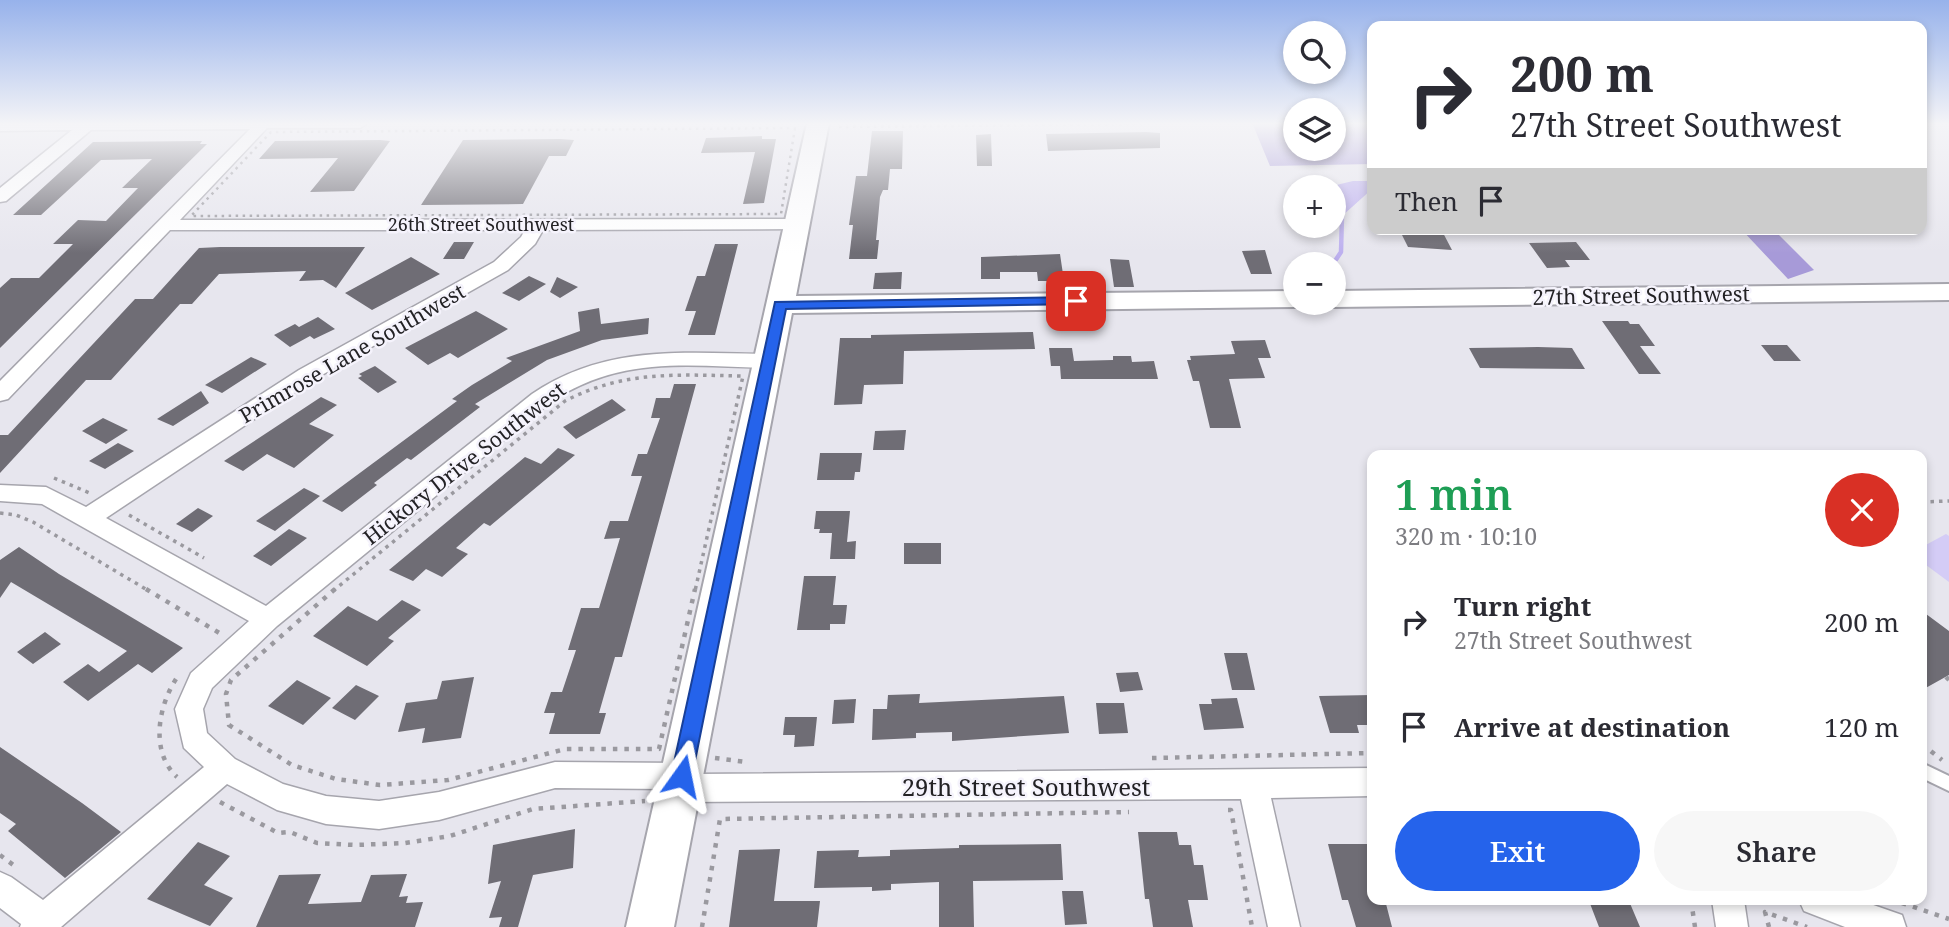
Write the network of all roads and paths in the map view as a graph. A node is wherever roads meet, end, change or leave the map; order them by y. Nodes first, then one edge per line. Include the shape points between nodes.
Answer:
1 (38, 166) edge
2 (227, 166) edge
3 (234, 166) edge
4 (789, 166) edge
5 (814, 166) edge
6 (0, 197) edge
7 (537, 224) junction
8 (797, 224) junction
9 (165, 225) junction
10 (1949, 292) edge
11 (1283, 299) edge
12 (1346, 299) edge
13 (780, 305) junction
14 (768, 361) junction
15 (736, 375) joint
16 (0, 394) edge
17 (49, 478) dead end
18 (0, 493) edge
19 (1949, 501) edge
20 (1927, 502) edge
21 (90, 507) junction
22 (124, 512) dead end
23 (0, 513) edge
24 (213, 564) dead end
25 (268, 619) junction
26 (212, 642) dead end
27 (177, 678) dead end
28 (717, 748) dead end
29 (1927, 748) edge
30 (1367, 753) edge
31 (1151, 758) dead end
32 (753, 763) dead end
33 (1949, 766) edge
34 (225, 768) junction
35 (1927, 772) edge
36 (184, 782) dead end
37 (680, 782) junction
38 (1367, 782) edge
39 (1949, 783) edge
40 (1253, 785) junction
41 (1217, 810) dead end
42 (1134, 812) dead end
43 (0, 855) edge
44 (9, 878) edge
45 (1692, 905) edge
46 (1729, 905) edge
47 (1829, 905) edge
48 (1908, 905) edge
49 (1949, 919) edge
50 (39, 924) edge
51 (650, 927) edge
52 (702, 927) edge
53 (1252, 927) edge
54 (1284, 927) edge
55 (1695, 927) edge
56 (1732, 927) edge
57 (1769, 927) edge
58 (1807, 927) edge
59 (1891, 927) edge

1 - 6 street
2 - 9 street
3 - 4 path via 191,216 781,214
5 - 8 street
7 - 8 street, 26th Street Southwest
7 - 9 street, 26th Street Southwest
7 - 21 street, Primrose Lane Southwest via 529,240 501,266 306,375
8 - 13 street
9 - 16 street
10 - 12 street, 27th Street Southwest
11 - 13 street
13 - 14 street
14 - 25 street, Hickory Drive Southwest via 636,362 568,381
14 - 37 street
15 - 15 path via 743,376 740,398 659,749 554,751 473,774 403,787 321,776 290,764 229,725 226,694 231,680 565,401 602,382 625,377
17 - 21 path via 61,479
18 - 21 street via 46,496
19 - 20 path
21 - 25 street
22 - 24 path
23 - 26 path via 33,522 221,634
25 - 34 street, 29th Street Southwest via 201,681 189,709 194,739
27 - 36 path via 158,721 166,767
28 - 32 path via 715,758
29 - 33 path
30 - 31 path
34 - 37 street, 29th Street Southwest via 277,796 326,810 379,814 439,806 555,775
34 - 50 street
35 - 39 lane
37 - 40 street, 29th Street Southwest
37 - 51 street
38 - 40 street, 29th Street Southwest
40 - 54 street
41 - 53 path via 1230,810
42 - 52 path via 720,819
43 - 44 path
44 - 50 street
45 - 55 path
46 - 56 street
47 - 59 street
48 - 49 path
57 - 58 path via 1765,912

